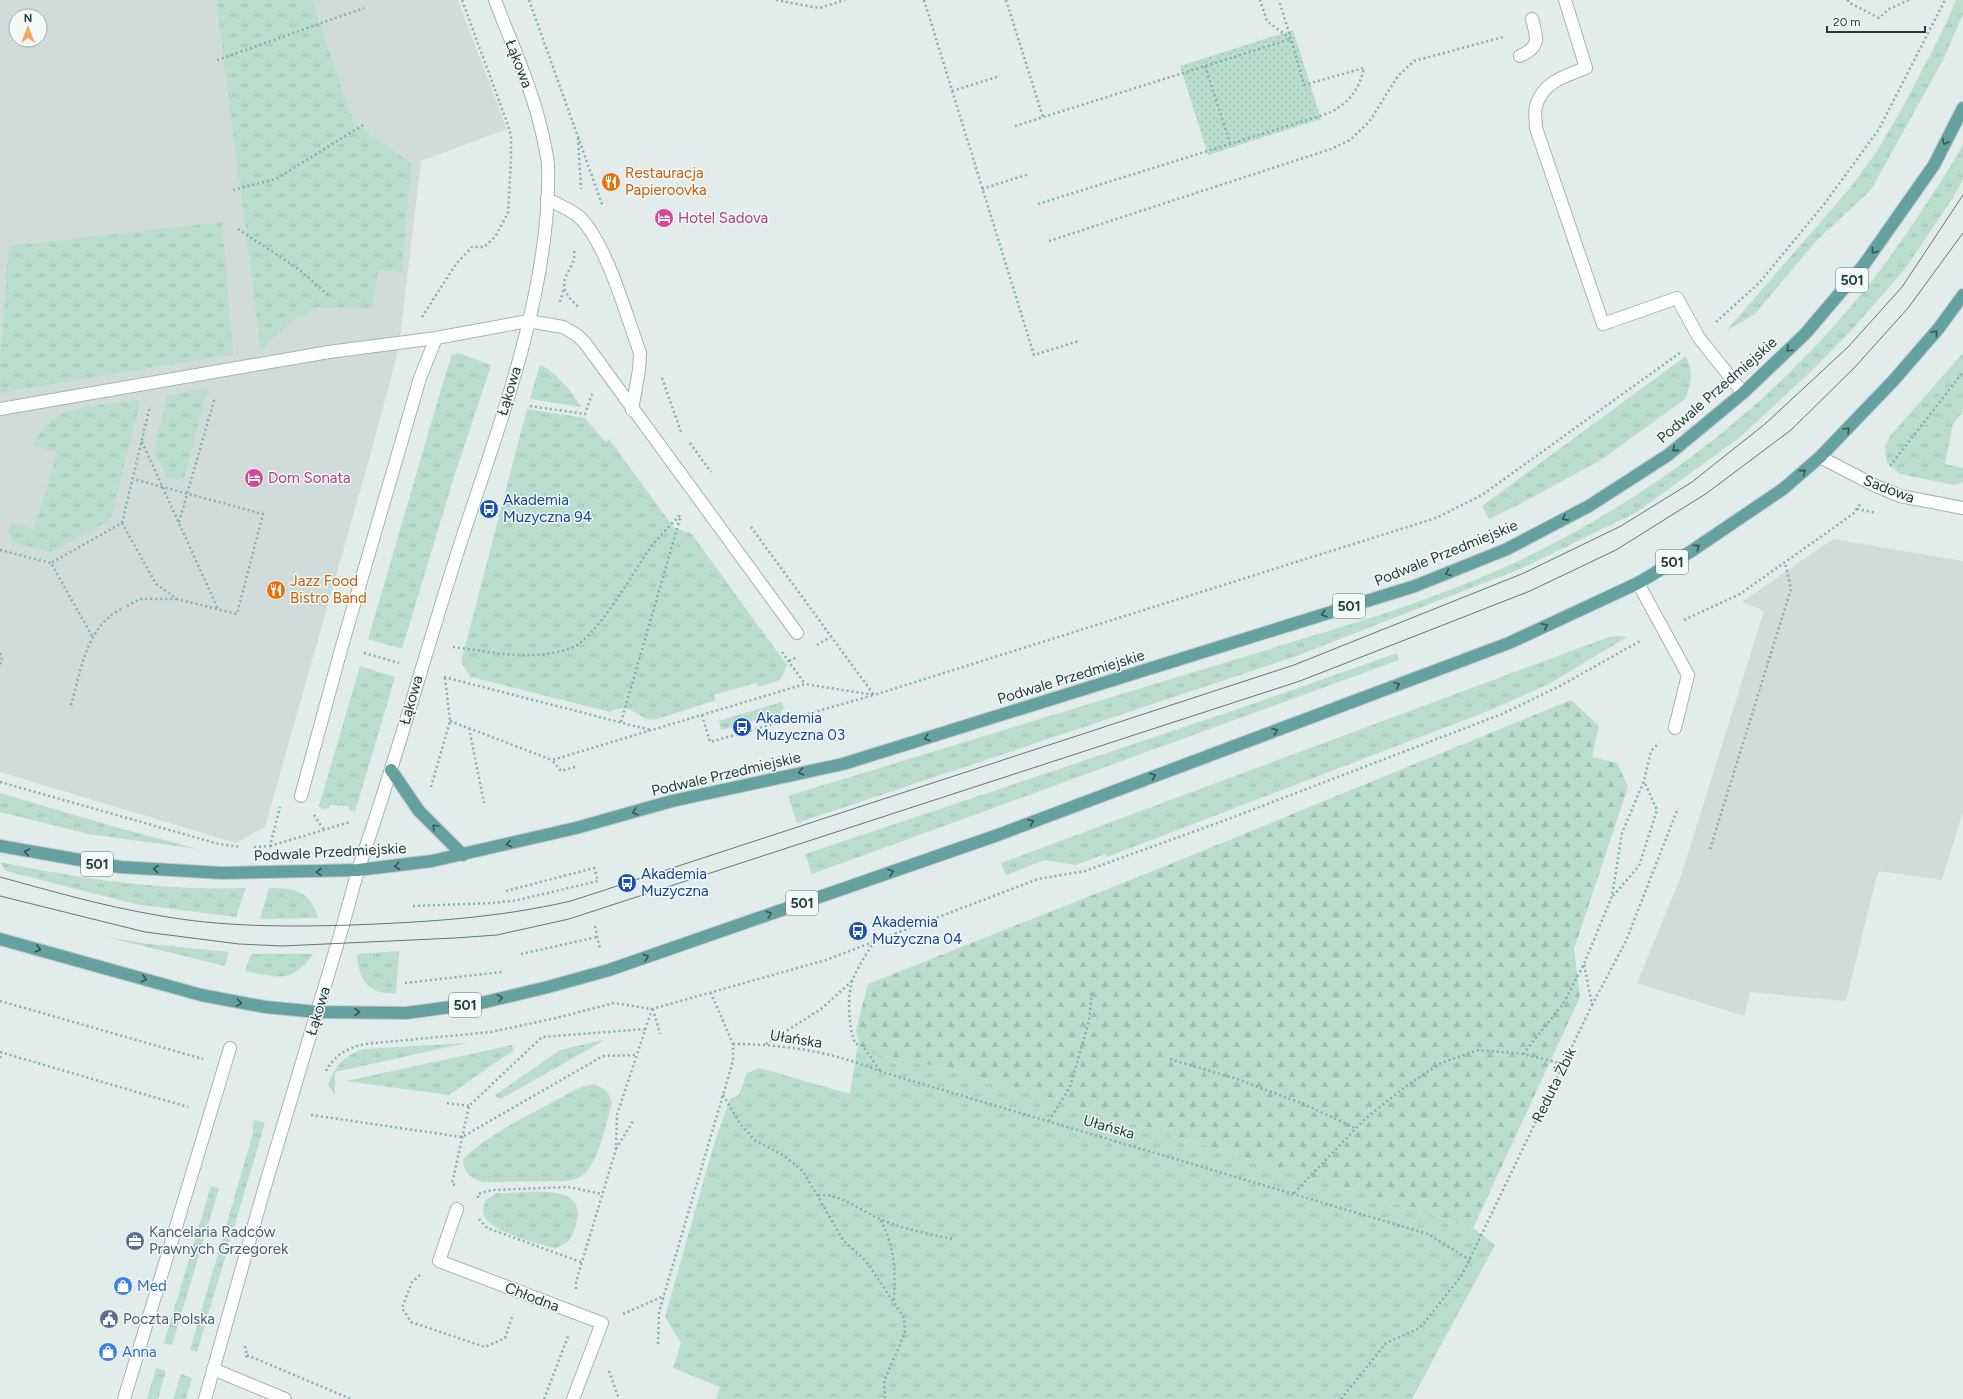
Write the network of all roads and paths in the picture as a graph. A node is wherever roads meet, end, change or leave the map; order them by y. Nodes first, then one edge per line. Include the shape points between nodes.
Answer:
1 (462, 0) edge
2 (495, 0) edge
3 (529, 0) edge
4 (776, 0) edge
5 (845, 0) edge
6 (924, 0) edge
7 (1006, 0) edge
8 (1260, 0) edge
9 (1279, 0) edge
10 (1566, 0) edge
11 (1848, 0) edge
12 (1909, 0) edge
13 (1944, 0) edge
14 (364, 8) dead end
15 (1532, 19) dead end
16 (1291, 39) junction
17 (1505, 44) dead end
18 (1520, 56) dead end
19 (217, 60) dead end
20 (1205, 66) junction
21 (1000, 76) dead end
22 (952, 91) junction
23 (1963, 108) edge
24 (1044, 117) junction
25 (363, 125) dead end
26 (1014, 126) dead end
27 (1230, 143) junction
28 (1029, 174) dead end
29 (982, 189) junction
30 (233, 190) dead end
31 (547, 200) junction
32 (1038, 204) dead end
33 (603, 209) dead end
34 (238, 229) dead end
35 (1049, 241) dead end
36 (328, 295) dead end
37 (1963, 295) edge
38 (528, 321) junction
39 (417, 324) dead end
40 (436, 338) junction
41 (1699, 338) junction
42 (1079, 340) dead end
43 (1963, 372) edge
44 (661, 374) dead end
45 (155, 382) junction
46 (593, 391) dead end
47 (1743, 393) junction
48 (214, 398) dead end
49 (530, 406) dead end
50 (0, 409) edge
51 (632, 410) junction
52 (681, 434) dead end
53 (686, 439) dead end
54 (142, 442) junction
55 (1820, 457) junction
56 (712, 474) dead end
57 (133, 479) junction
58 (1876, 486) junction
59 (163, 487) junction
60 (187, 494) junction
61 (1963, 508) edge
62 (179, 522) junction
63 (748, 522) dead end
64 (122, 523) junction
65 (0, 550) edge
66 (1785, 562) junction
67 (51, 563) junction
68 (1638, 583) junction
69 (177, 599) junction
70 (127, 606) dead end
71 (121, 609) dead end
72 (218, 609) junction
73 (1664, 630) junction
74 (797, 633) dead end
75 (92, 636) junction
76 (342, 646) junction
77 (453, 647) dead end
78 (0, 653) edge
79 (0, 666) edge
80 (420, 670) junction
81 (874, 694) junction
82 (71, 705) dead end
83 (702, 715) junction
84 (621, 722) junction
85 (469, 728) junction
86 (1675, 728) joint
87 (652, 730) junction
88 (552, 760) junction
89 (575, 767) dead end
90 (391, 770) junction
91 (1644, 781) junction
92 (0, 782) edge
93 (430, 794) dead end
94 (302, 796) dead end
95 (282, 800) dead end
96 (484, 803) dead end
97 (1678, 808) dead end
98 (349, 822) dead end
99 (0, 846) edge
100 (270, 846) junction
101 (249, 847) dead end
102 (242, 848) dead end
103 (1710, 849) dead end
104 (463, 855) junction
105 (358, 870) junction
106 (506, 891) dead end
107 (1612, 896) junction
108 (412, 906) dead end
109 (595, 926) dead end
110 (597, 937) junction
111 (0, 938) edge
112 (874, 941) junction
113 (593, 951) dead end
114 (521, 954) dead end
115 (1584, 964) junction
116 (508, 971) dead end
117 (852, 980) junction
118 (405, 983) dead end
119 (1092, 991) dead end
120 (711, 994) junction
121 (0, 1001) edge
122 (1592, 1006) junction
123 (652, 1009) junction
124 (318, 1012) junction
125 (646, 1029) junction
126 (660, 1034) dead end
127 (733, 1044) junction
128 (766, 1044) junction
129 (230, 1048) dead end
130 (1, 1053) edge
131 (1523, 1054) junction
132 (636, 1055) junction
133 (0, 1058) edge
134 (1170, 1059) dead end
135 (1564, 1064) junction
136 (202, 1065) dead end
137 (882, 1072) junction
138 (324, 1076) dead end
139 (723, 1095) junction
140 (447, 1103) dead end
141 (469, 1106) junction
142 (189, 1107) dead end
143 (313, 1108) dead end
144 (1049, 1121) junction
145 (633, 1122) dead end
146 (1356, 1128) junction
147 (462, 1137) junction
148 (616, 1149) junction
149 (458, 1186) dead end
150 (472, 1191) dead end
151 (1294, 1193) junction
152 (478, 1194) junction
153 (602, 1194) junction
154 (818, 1195) junction
155 (478, 1200) dead end
156 (457, 1209) dead end
157 (478, 1213) dead end
158 (881, 1220) junction
159 (952, 1239) dead end
160 (1470, 1260) junction
161 (582, 1262) junction
162 (422, 1274) dead end
163 (576, 1282) dead end
164 (520, 1292) junction
165 (664, 1296) junction
166 (894, 1303) junction
167 (576, 1314) junction
168 (602, 1324) junction
169 (658, 1344) dead end
170 (247, 1354) dead end
171 (213, 1369) junction
172 (124, 1399) edge
173 (205, 1399) edge
174 (285, 1399) edge
175 (351, 1399) edge
176 (544, 1399) edge
177 (573, 1399) edge
178 (885, 1399) edge
179 (1341, 1399) edge

1 - 39 path via 508,125 512,160 508,212 495,236 484,247 472,247 456,264
2 - 31 street, Łąkowa via 540,123 548,161
3 - 33 path
4 - 5 path via 818,8
6 - 22 path
7 - 24 path
8 - 16 path via 1267,21
9 - 16 path
10 - 41 street via 1586,68 1558,78 1544,90 1536,106 1536,128 1603,324 1677,298
11 - 12 path via 1879,18 1888,9
13 - 41 path via 1879,129 1825,203 1759,283
14 - 19 path
15 - 18 street via 1536,43 1531,51
16 - 20 path
16 - 27 path via 1304,85 1364,68 1356,91 1340,108 1328,113
17 - 35 path via 1503,37 1414,61 1398,76 1369,122 1350,140 1331,149
20 - 24 path
20 - 27 path
21 - 22 path
22 - 29 path
23 -> 47 main road, Podwale Przedmiejskie / 501 via 1934,165 1863,266 1806,334
24 - 26 path
25 - 30 path via 276,179
27 - 32 path
28 - 29 path
29 - 42 path via 1034,355
31 - 38 street, Łąkowa
31 - 51 street via 577,215 592,232 604,254 640,352
34 - 36 path via 300,270
55 -> 37 main road, 501 via 1893,381 1939,328
38 - 40 street
38 - 51 street via 563,328 577,335
38 - 80 street, Łąkowa via 517,366
40 - 45 street via 330,352
40 - 76 street via 420,378
41 - 47 street
41 - 81 path via 1482,495 1436,518
43 - 58 path
44 - 52 path
45 - 50 street
45 - 54 path
46 - 49 path via 585,414
47 -> 104 main road, Podwale Przedmiejskie / 501 via 1668,455 1589,506 1507,549 1415,586 843,764 672,801 576,828
48 - 60 path
51 - 74 street
53 - 56 path
54 - 57 path
54 - 59 path
55 - 58 street, Sadowa
68 -> 55 main road, 501 via 1690,552 1783,489
57 - 59 path
57 - 64 path
58 - 61 street, Sadowa via 1900,496
58 - 66 path via 1853,514
59 - 60 path
59 - 62 path
60 - 62 path
60 - 72 path via 263,514 237,614
62 - 72 path
63 - 81 path
64 - 67 path
64 - 69 path via 156,584
65 - 67 path
66 - 73 path via 1740,594
66 - 103 path via 1791,589
67 - 75 path
68 - 73 street
124 -> 68 main road, 501 via 406,1012 481,1003 548,988 609,970 995,836 1509,643
69 - 70 path via 140,599
69 - 72 path
71 - 75 path via 109,615
73 - 86 street via 1688,675
73 - 112 path via 1502,714 1085,872 1038,879
75 - 82 path
76 - 80 path
76 - 94 street
77 - 84 path via 512,655 541,655 572,648 592,632 649,550 681,514
78 - 79 path
80 - 84 path
80 - 90 street, Łąkowa
81 - 83 path via 805,684
81 - 83 path via 710,742
83 - 87 path
84 - 87 path
85 - 88 path
85 - 93 path via 450,721
85 - 96 path
86 - 91 path via 1651,751
87 - 88 path
88 - 89 path via 561,771
104 -> 90 main road via 419,811
90 - 105 street, Łąkowa
91 - 107 path via 1622,833
91 - 107 path via 1657,810 1639,866
92 - 102 path via 219,844
95 - 100 path
97 - 122 path, Reduta Żbik via 1626,941
98 - 100 path
105 -> 99 main road, Podwale Przedmiejskie / 501 via 260,873 120,867
100 - 101 path
104 -> 105 main road, Podwale Przedmiejskie / 501
105 - 124 street, Łąkowa
106 - 108 path via 594,868 598,881 518,900
107 - 115 path
109 - 110 path
110 - 113 path via 600,949
110 - 114 path
111 -> 124 main road, 501 via 201,995 265,1007
112 - 117 path
112 - 120 path via 826,960
115 - 122 path
115 - 131 path via 1563,1004
116 - 118 path
117 - 128 path via 821,1009
117 - 137 path via 850,1021 853,1039 856,1044 862,1045
119 - 144 path via 1089,1021 1070,1087
120 - 123 path
120 - 127 path
121 - 136 path via 204,1059
122 - 135 path, Reduta Żbik
123 - 125 path
123 - 126 path
123 - 138 path via 614,1003 491,1032 365,1044 340,1053
124 - 171 street, Łąkowa
125 - 132 path
125 - 141 path via 542,1037
127 - 128 path, Ułańska
127 - 139 path via 733,1061
128 - 137 path, Ułańska via 854,1060
129 - 172 street
130 - 133 path
130 - 142 path
131 - 135 path
131 - 146 path via 1479,1050 1442,1063 1406,1086
132 - 147 path via 603,1056
132 - 148 path via 617,1116
134 - 146 path via 1237,1079 1306,1105
135 - 160 path, Reduta Żbik
137 - 144 path, Ułańska
139 - 154 path via 741,1125 756,1141 783,1155 803,1171
139 - 165 path
140 - 141 path
141 - 147 path
143 - 147 path via 311,1115
144 - 151 path, Ułańska
145 - 148 path
146 - 151 path
147 - 149 path via 452,1184
148 - 153 path
150 - 152 path
151 - 160 path, Ułańska via 1428,1234
152 - 153 path via 492,1190 568,1187
152 - 155 path
153 - 161 path
154 - 158 path via 827,1194 847,1200
154 - 166 path via 843,1240 866,1261
156 - 164 street, Chłodna via 439,1261
157 - 161 path via 479,1220 487,1228
158 - 159 path
158 - 166 path via 891,1242 895,1264
160 - 179 path, Reduta Żbik via 1462,1275 1420,1328 1386,1343
161 - 163 path
162 - 164 path via 412,1282 402,1308 411,1322 485,1348 505,1338
164 - 167 street, Chłodna
165 - 168 path
165 - 169 path via 659,1312
166 - 178 path via 904,1318 905,1333 884,1381
167 - 168 street, Chłodna
167 - 176 path
168 - 177 street
170 - 175 path
171 - 173 street, Łąkowa
171 - 174 street

